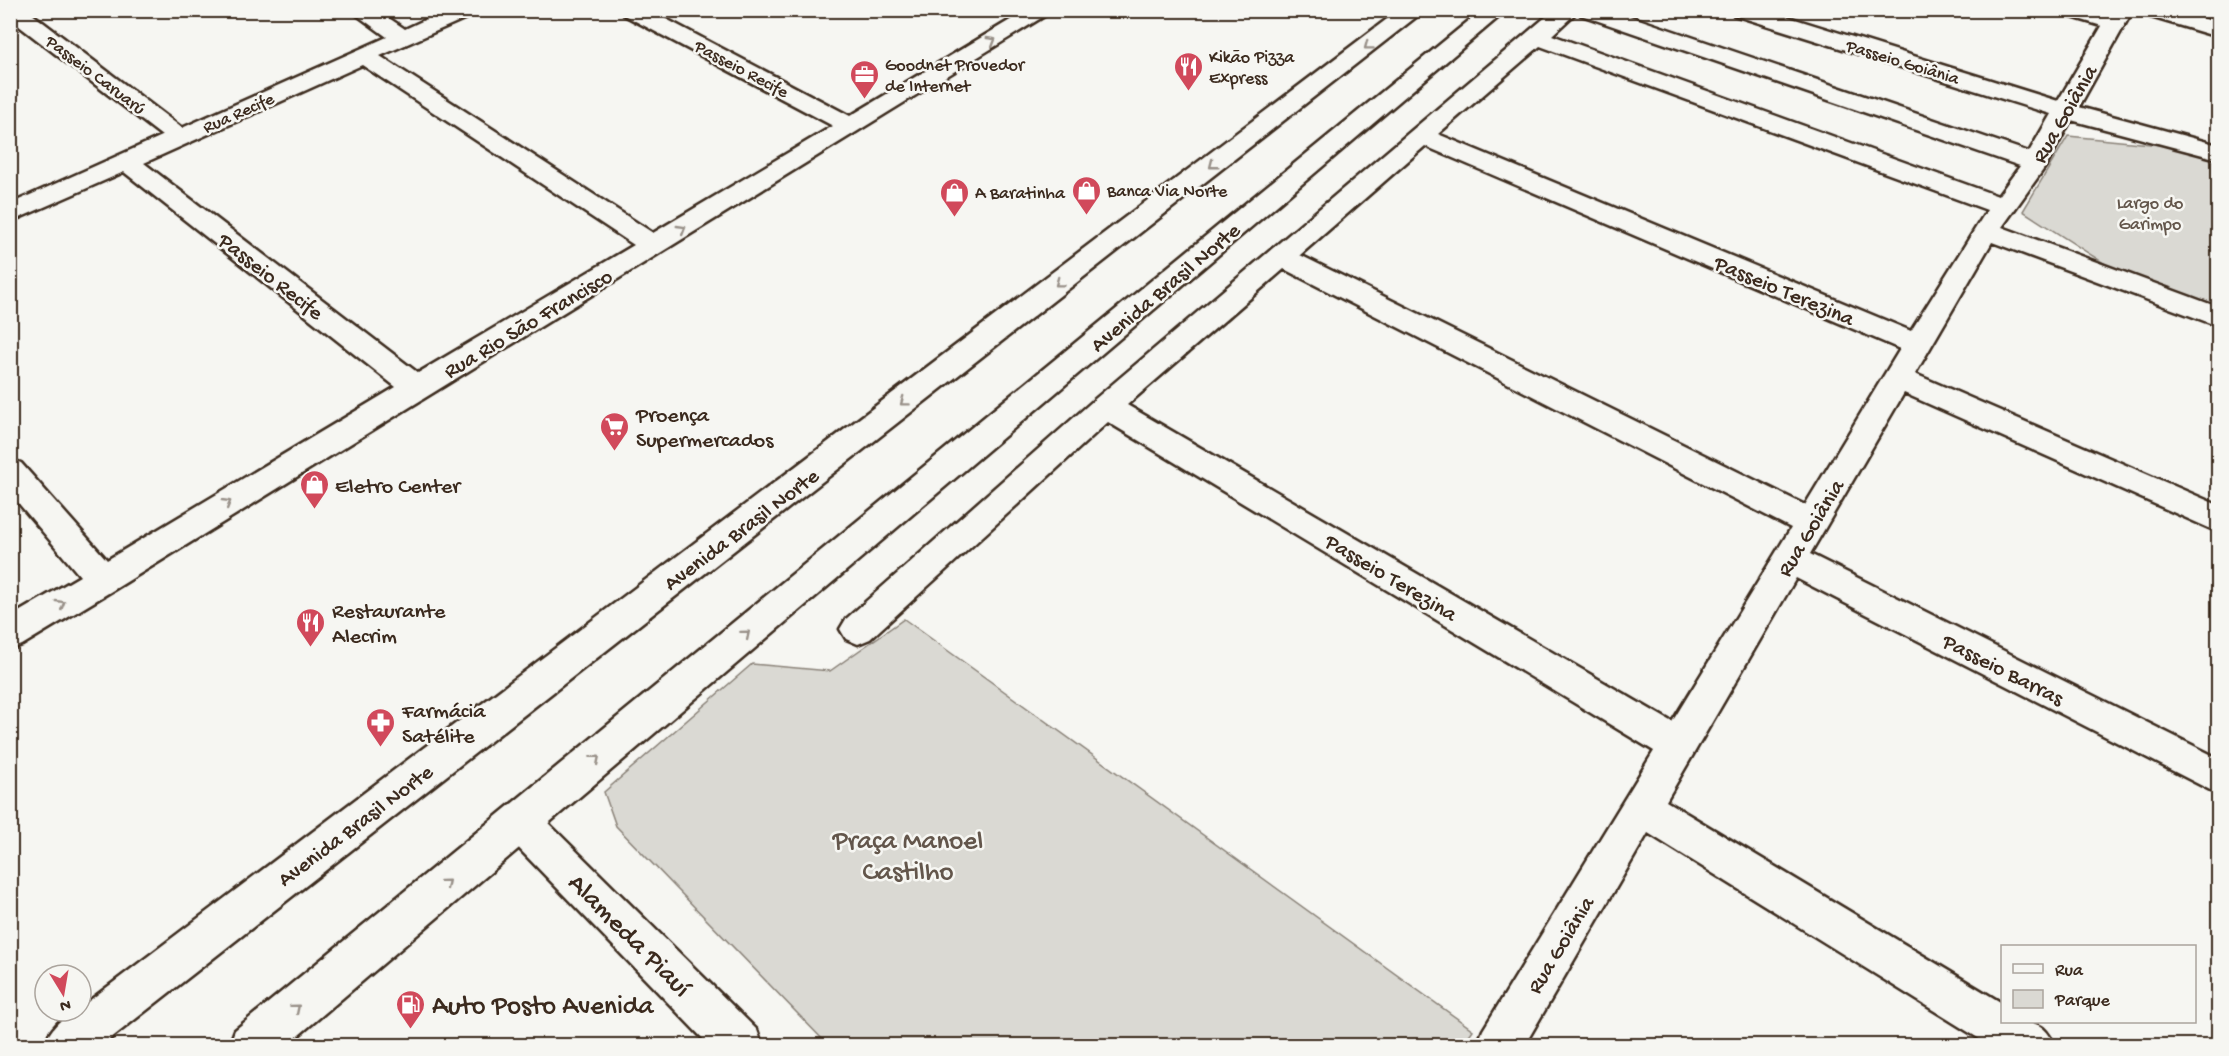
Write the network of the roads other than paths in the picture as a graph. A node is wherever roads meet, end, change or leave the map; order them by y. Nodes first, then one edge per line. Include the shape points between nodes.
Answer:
1 (13, 10) edge
2 (361, 10) edge
3 (465, 10) edge
4 (632, 10) edge
5 (1414, 10) edge
6 (1496, 10) edge
7 (1568, 10) edge
8 (1589, 10) edge
9 (1742, 10) edge
10 (2073, 10) edge
11 (2152, 10) edge
12 (1022, 16) edge
13 (2119, 17) edge
14 (2218, 30) edge
15 (1537, 37) junction
16 (404, 38) junction
17 (364, 56) junction
18 (2065, 111) junction
19 (851, 126) junction
20 (1421, 136) junction
21 (180, 138) junction
22 (2218, 152) edge
23 (127, 162) junction
24 (2035, 163) junction
25 (10, 214) edge
26 (1994, 219) junction
27 (654, 246) junction
28 (1281, 256) junction
29 (2218, 317) edge
30 (1917, 345) junction
31 (1897, 378) junction
32 (417, 388) junction
33 (1106, 407) junction
34 (10, 471) edge
35 (2218, 519) edge
36 (1811, 523) junction
37 (1789, 559) junction
38 (104, 579) junction
39 (858, 629) dead end
40 (10, 635) edge
41 (1678, 745) junction
42 (2218, 777) edge
43 (1641, 807) junction
44 (520, 822) junction
45 (65, 1046) edge
46 (251, 1046) edge
47 (741, 1046) edge
48 (1499, 1046) edge
49 (2033, 1046) edge

1 - 21 street, Passeio Caruarú
2 - 16 street
3 - 16 street, Rua Recife
4 - 19 street, Passeio Recife
5 -> 45 street, Avenida Brasil Norte
44 -> 6 street, Avenida Brasil Norte
7 - 15 street
8 - 24 street
9 - 18 street, Passeio Goiânia
10 - 13 street
11 - 14 street
19 -> 12 street, Rua Rio São Francisco
13 - 18 street, Rua Goiânia
15 - 20 street
15 - 26 street
16 - 17 street, Rua Recife
17 - 21 street, Rua Recife
17 - 27 street
18 - 22 street, Passeio Goiânia
18 - 24 street, Rua Goiânia
27 -> 19 street, Rua Rio São Francisco
20 - 28 street
20 - 30 street, Passeio Terezina
21 - 23 street, Rua Recife
23 - 25 street, Rua Recife
23 - 32 street, Passeio Recife
24 - 26 street, Rua Goiânia
26 - 29 street
26 - 30 street, Rua Goiânia
27 - 32 street, Rua Rio São Francisco
28 - 33 street
28 - 36 street
30 - 31 street, Rua Goiânia
31 - 35 street
31 - 36 street, Rua Goiânia
38 -> 32 street, Rua Rio São Francisco
33 - 39 street
33 - 41 street, Passeio Terezina
34 - 38 street
36 - 37 street, Rua Goiânia
37 - 41 street, Rua Goiânia
37 - 42 street, Passeio Barras
40 -> 38 street, Rua Rio São Francisco
41 - 43 street, Rua Goiânia
43 - 48 street, Rua Goiânia
43 - 49 street
46 -> 44 street, Avenida Brasil Norte
44 - 47 street, Alameda Piauí

